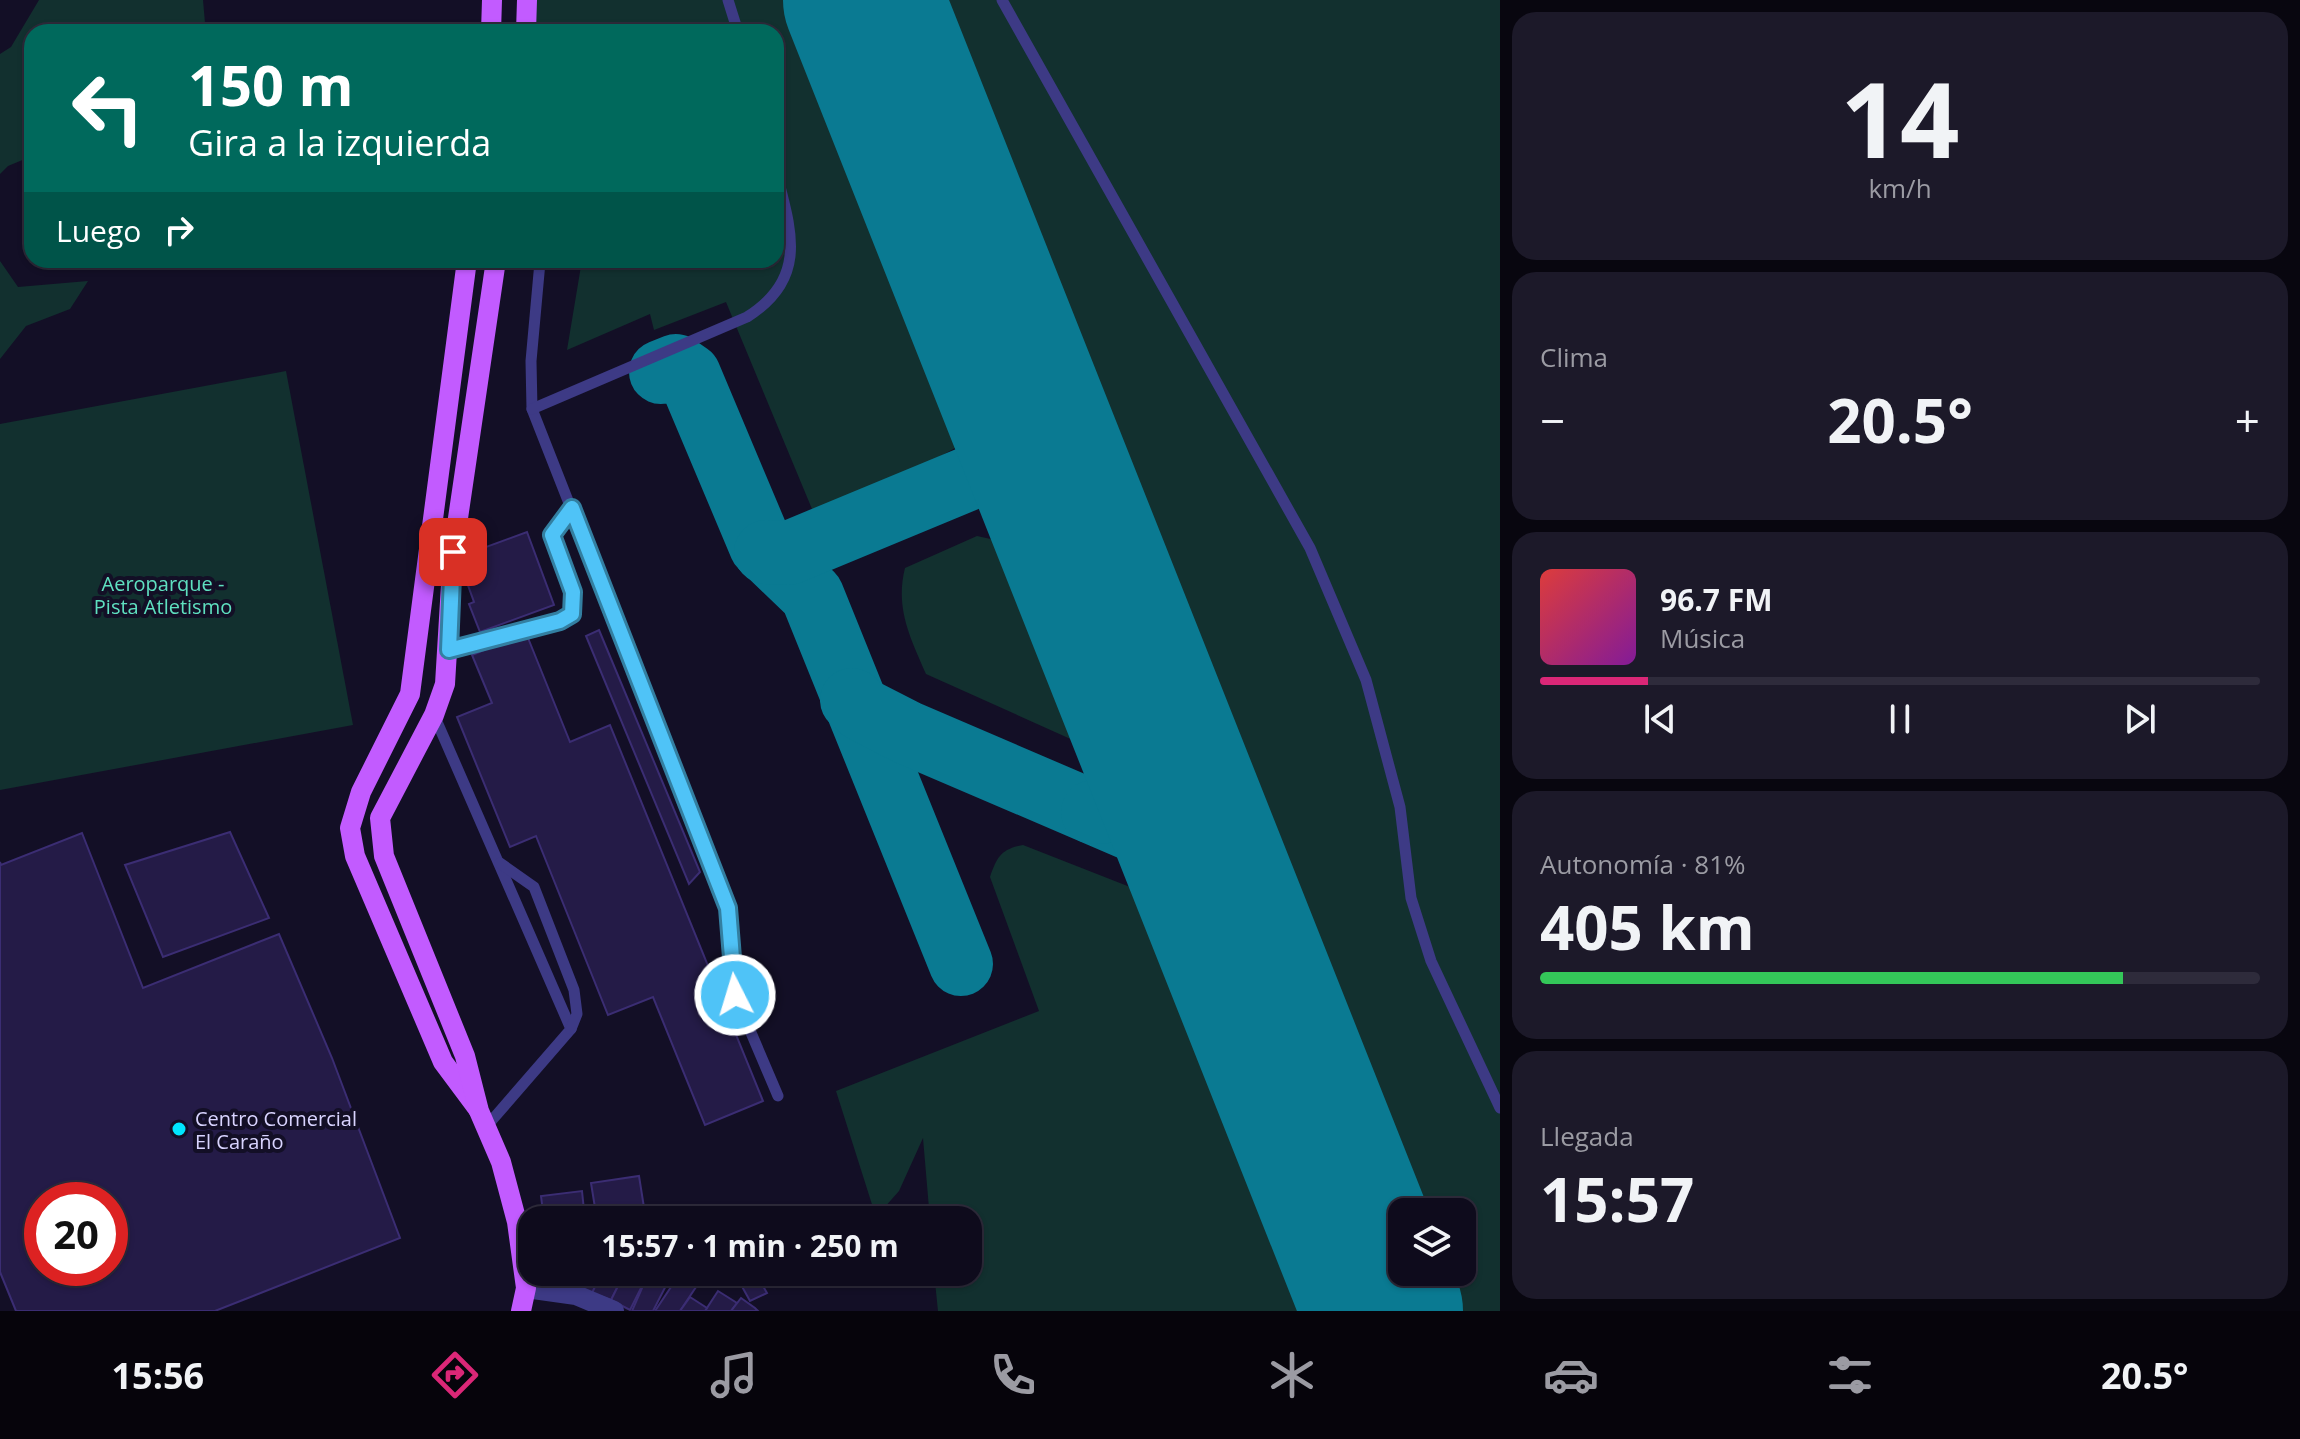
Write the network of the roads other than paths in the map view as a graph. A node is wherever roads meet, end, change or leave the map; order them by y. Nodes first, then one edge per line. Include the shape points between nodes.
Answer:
1 (492, 0) edge
2 (527, 0) edge
3 (728, 0) edge
4 (1002, 0) edge
5 (491, 24) edge
6 (526, 24) edge
7 (736, 24) edge
8 (784, 207) edge
9 (466, 268) edge
10 (495, 268) edge
11 (539, 268) edge
12 (532, 409) junction
13 (572, 508) junction
14 (449, 650) junction
15 (434, 715) junction
16 (500, 863) junction
17 (571, 1029) junction
18 (778, 1096) dead end
19 (1500, 1108) edge
20 (483, 1119) junction
21 (526, 1288) junction
22 (521, 1311) edge
23 (614, 1311) edge

1 - 5 main road
2 - 6 main road
3 - 7 lane
4 - 19 lane via 1310,548 1366,680 1400,807 1411,898 1431,961
8 - 12 lane via 793,247 782,281 764,306
9 - 20 main road via 410,694 361,792 350,828 355,856 443,1062
10 - 14 main road via 453,552
11 - 12 lane
12 - 13 lane
13 - 14 lane via 552,535 573,592 574,609 568,618
13 - 18 lane via 728,908 735,995
14 - 15 main road
15 - 16 lane
15 - 20 main road via 380,818 384,856 465,1056
16 - 17 lane
16 - 17 lane via 534,887 574,990 577,1014
17 - 20 lane
20 - 21 main road via 517,1222
21 - 22 main road
21 - 23 street via 576,1295

